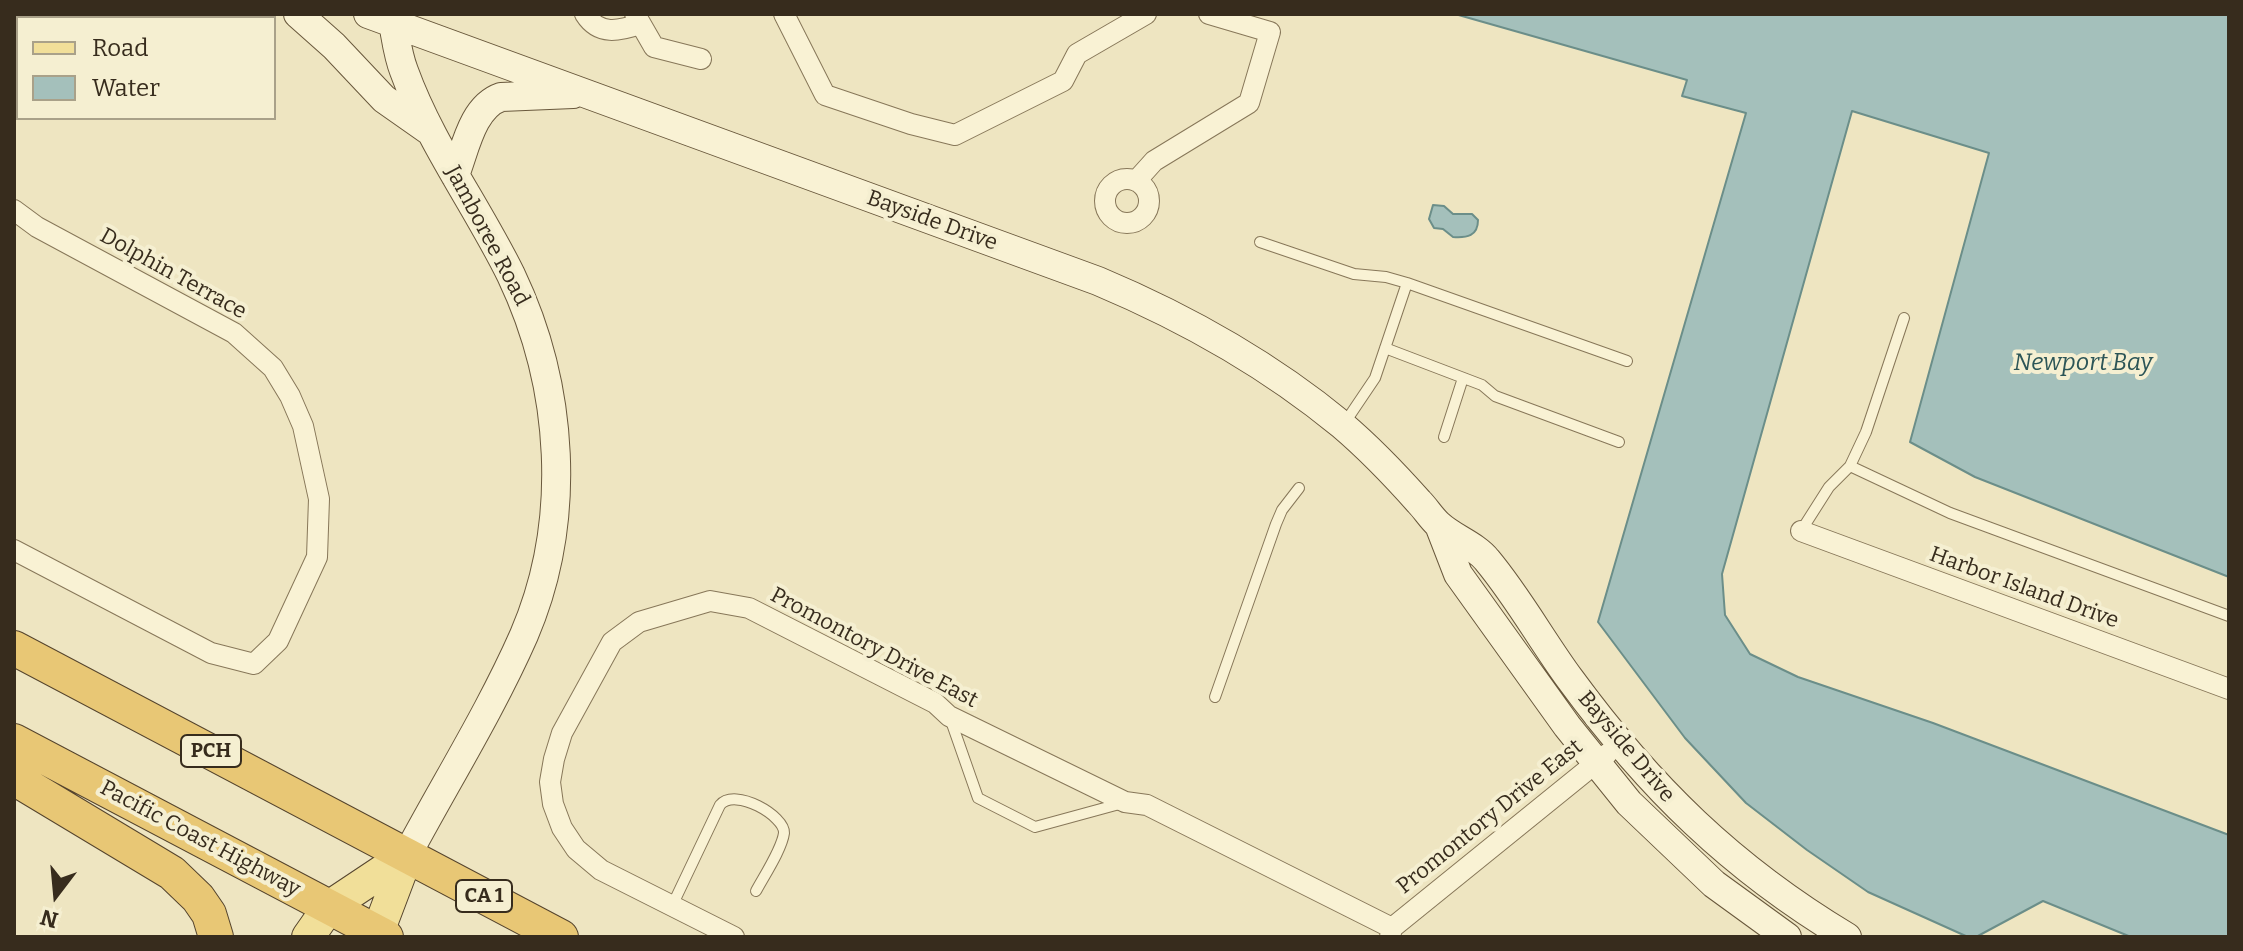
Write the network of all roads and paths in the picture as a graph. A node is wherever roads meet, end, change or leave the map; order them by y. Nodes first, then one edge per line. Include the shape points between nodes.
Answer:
1 (298, 14) edge
2 (585, 14) edge
3 (784, 14) edge
4 (1146, 14) edge
5 (1209, 14) edge
6 (380, 19) edge
7 (638, 19) edge
8 (701, 59) dead end
9 (588, 94) junction
10 (431, 132) junction
11 (455, 175) junction
12 (1136, 181) dead end
13 (14, 210) edge
14 (1260, 242) dead end
15 (1407, 283) junction
16 (1904, 318) dead end
17 (1385, 348) junction
18 (1627, 361) dead end
19 (1463, 378) junction
20 (1342, 426) junction
21 (1444, 437) dead end
22 (1619, 442) dead end
23 (1850, 466) junction
24 (1299, 488) dead end
25 (1439, 525) junction
26 (1801, 531) joint
27 (14, 550) edge
28 (2229, 616) edge
29 (14, 648) edge
30 (2229, 689) edge
31 (1215, 697) dead end
32 (949, 716) junction
33 (14, 741) edge
34 (1619, 744) junction
35 (1596, 763) junction
36 (14, 778) edge
37 (1125, 802) junction
38 (407, 855) junction
39 (756, 891) dead end
40 (672, 906) junction
41 (329, 907) junction
42 (1391, 932) edge
43 (380, 936) edge
44 (216, 937) edge
45 (308, 937) edge
46 (561, 937) edge
47 (734, 937) edge
48 (1787, 937) edge
49 (1847, 937) edge

1 - 10 main road via 384,99
2 - 7 street via 597,27 616,32
3 - 4 street via 825,95 955,135 1063,81 1077,54
5 - 12 street via 1270,32 1249,103 1154,161
6 - 9 main road, Bayside Drive
6 - 10 main road, Jamboree Road
7 - 8 street via 654,47
9 - 11 main road via 491,101 477,119
9 - 20 main road, Bayside Drive via 1160,307 1278,377
10 - 11 main road, Jamboree Road
11 - 38 main road, Jamboree Road via 510,273 546,367 554,415 554,512 525,633
13 - 27 street, Dolphin Terrace via 234,333 273,368 303,426 319,499 317,557 278,641 254,664 211,653
14 - 15 lane via 1354,274
15 - 17 lane
15 - 18 lane
16 - 23 lane
17 - 19 lane
17 - 20 lane via 1375,378
19 - 21 lane
19 - 22 lane via 1495,396
20 - 25 main road, Bayside Drive
23 - 26 lane via 1829,487
23 - 28 lane via 1950,513
24 - 31 lane via 1276,524
25 - 34 main road, Bayside Drive via 1486,558
25 - 35 main road, Bayside Drive via 1458,574
26 - 30 street, Harbor Island Drive
29 - 38 highway, PCH
32 - 37 street, Promontory Drive East
32 - 37 lane via 978,798 1035,827
32 - 40 street, Promontory Drive East via 935,703 749,608 710,601 639,622 612,642 562,733 550,782 562,828 576,849 601,870
33 - 41 highway, Pacific Coast Highway
34 - 35 street, Promontory Drive East
34 - 49 main road, Bayside Drive via 1727,854
35 - 42 street, Promontory Drive East
35 - 48 main road, Bayside Drive via 1629,803 1714,884
36 - 44 highway via 172,873 198,898
37 - 42 street, Promontory Drive East via 1147,805
38 - 41 main road, Jamboree Road
38 - 43 main road, Jamboree Road
38 - 46 highway, CA 1
39 - 40 lane via 782,840 783,825 731,797 720,805
40 - 47 street, Promontory Drive East
41 - 43 highway, Pacific Coast Highway
41 - 45 main road, Jamboree Road

